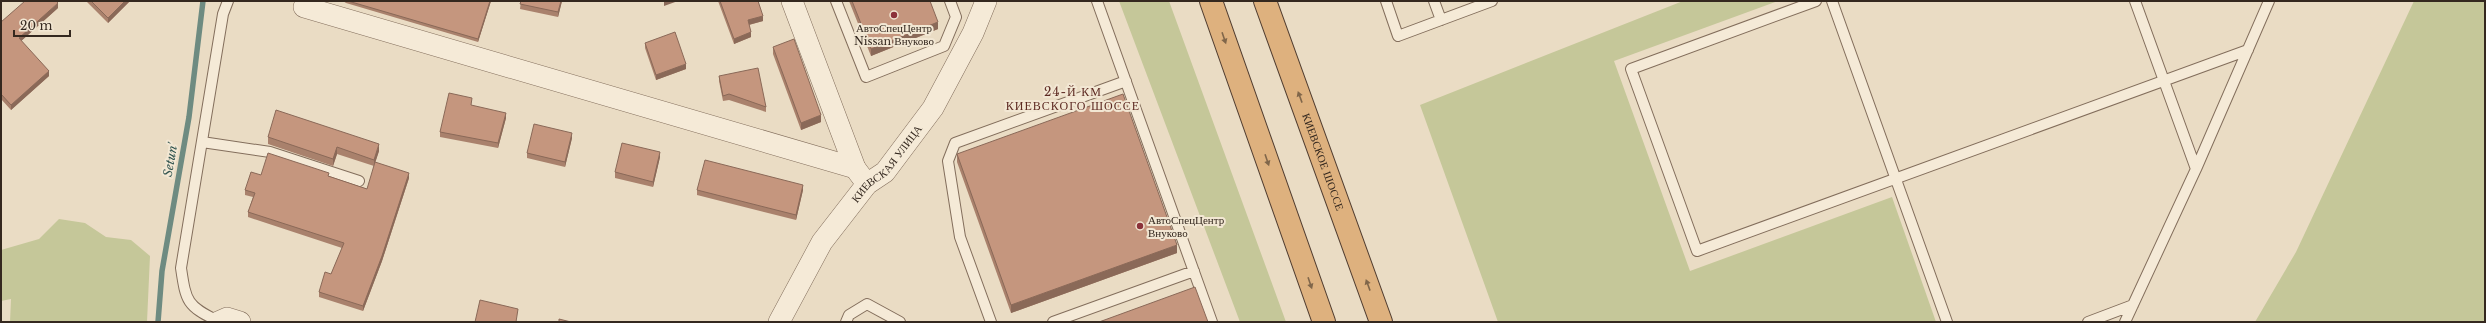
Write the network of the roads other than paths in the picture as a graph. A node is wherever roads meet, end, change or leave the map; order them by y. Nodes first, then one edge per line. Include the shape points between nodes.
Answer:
1 (228, 1) edge
2 (792, 1) edge
3 (836, 1) edge
4 (950, 1) edge
5 (986, 1) edge
6 (1097, 1) edge
7 (1211, 1) edge
8 (1265, 1) edge
9 (1386, 1) edge
10 (1434, 1) edge
11 (1492, 1) edge
12 (1816, 1) edge
13 (1832, 1) edge
14 (2135, 1) edge
15 (2269, 1) edge
16 (302, 4) edge
17 (1441, 20) junction
18 (2248, 50) junction
19 (2164, 80) junction
20 (1126, 81) junction
21 (202, 142) junction
22 (855, 168) junction
23 (2196, 169) junction
24 (1895, 178) junction
25 (359, 181) dead end
26 (867, 184) junction
27 (1194, 271) junction
28 (2133, 305) junction
29 (1322, 318) edge
30 (218, 322) edge
31 (240, 322) edge
32 (779, 322) edge
33 (846, 322) edge
34 (900, 322) edge
35 (991, 322) edge
36 (1054, 322) edge
37 (1212, 322) edge
38 (1381, 322) edge
39 (1947, 322) edge
40 (2088, 322) edge
41 (2125, 322) edge

1 - 21 lane via 223,14
2 - 22 street
3 - 4 lane via 866,77 944,46 956,17
5 - 26 street, КИЕВСКАЯ УЛИЦА via 973,33 933,108 885,172
6 - 20 lane
7 -> 29 highway
38 -> 8 highway, КИЕВСКОЕ ШОССЕ
9 - 17 lane via 1398,36
10 - 17 lane
11 - 17 lane
12 - 24 lane via 1631,69 1697,251
13 - 24 lane
14 - 19 lane
15 - 18 lane
16 - 22 street
18 - 19 lane
18 - 23 lane
19 - 23 lane
19 - 24 lane
20 - 27 lane
20 - 35 lane via 955,143 948,161 960,237
21 - 25 lane via 270,152
21 - 30 lane via 181,268 184,292 194,309
22 - 26 street
23 - 28 lane
24 - 39 lane
26 - 32 street, КИЕВСКАЯ УЛИЦА via 822,242
27 - 36 lane
27 - 37 lane
28 - 40 lane
28 - 41 lane
30 - 31 street via 227,318
33 - 34 lane via 849,315 867,304

